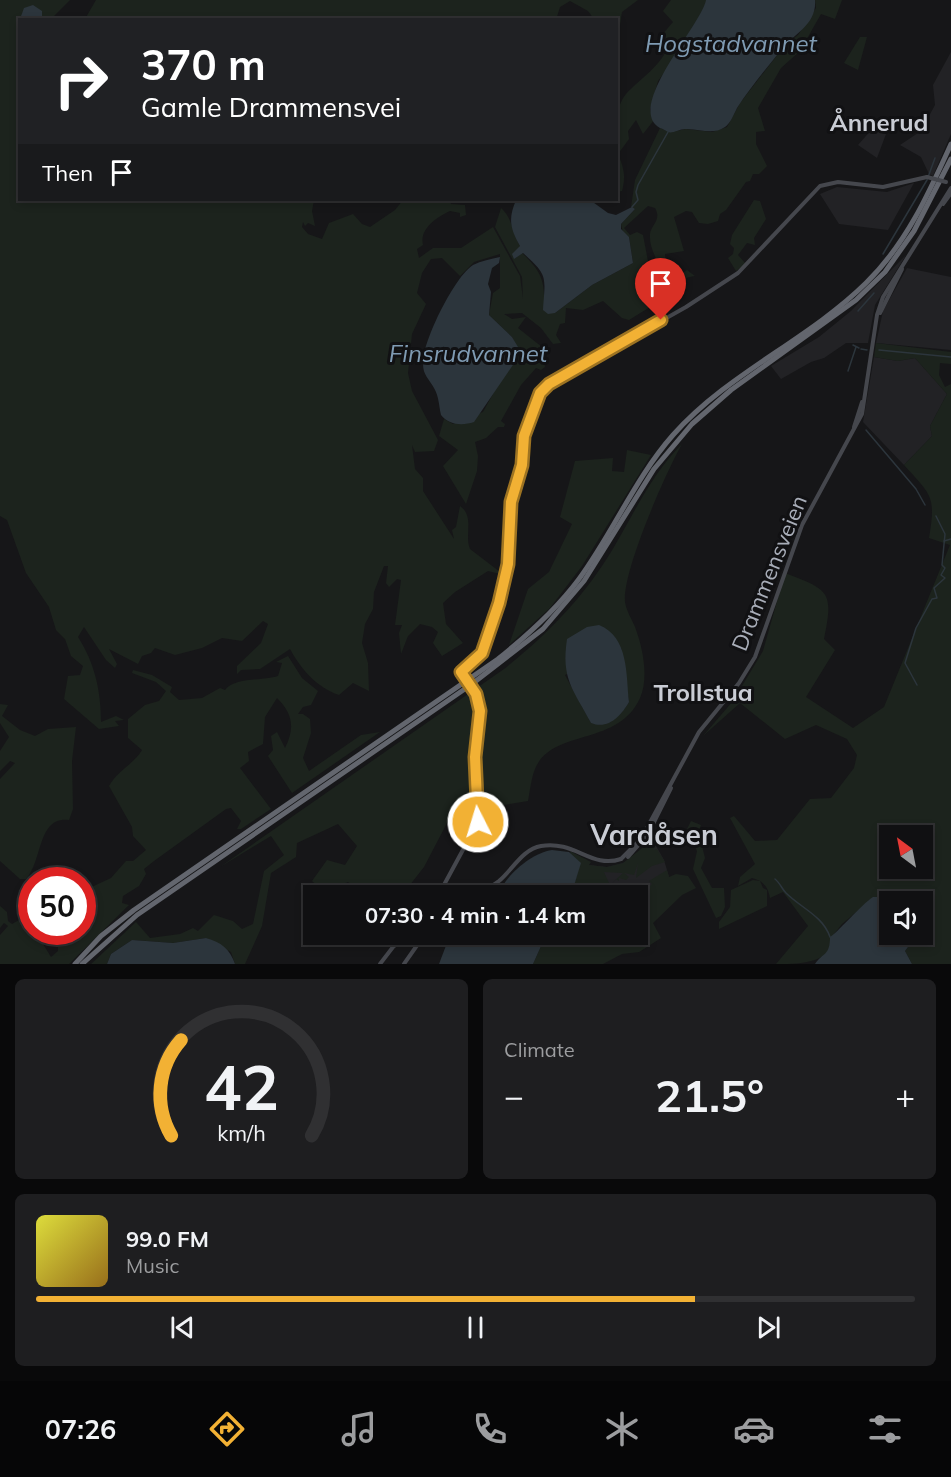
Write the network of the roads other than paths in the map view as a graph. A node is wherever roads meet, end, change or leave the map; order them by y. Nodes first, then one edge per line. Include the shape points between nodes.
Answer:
1 (951, 144) edge
2 (951, 159) edge
3 (949, 184) edge
4 (951, 194) edge
5 (937, 211) junction
6 (444, 885) edge
7 (493, 885) edge
8 (394, 945) edge
9 (417, 945) edge
10 (75, 964) edge
11 (82, 964) edge
12 (380, 964) edge
13 (404, 964) edge

1 - 10 highway via 919,213 881,268 831,312 713,396 674,434 638,481 580,578 539,625 498,659 134,910 101,936
2 - 11 highway via 915,231 885,272 842,311 724,395 692,424 654,469 584,581 543,629 486,674 137,915
3 - 5 main road, Drammensveien
3 - 6 main road, bridge via 927,177 883,187 831,182 820,186 738,273 549,384 540,393 524,436 522,465 511,502 508,564 499,603 482,653 462,674 480,711 475,757 478,822
4 - 5 main road, Drammensveien
5 - 7 main road, Drammensveien via 883,297 865,394 851,436 802,525 755,657 704,725 641,839 621,860 598,861 573,848 541,846 527,853
8 - 12 main road
9 - 13 main road

